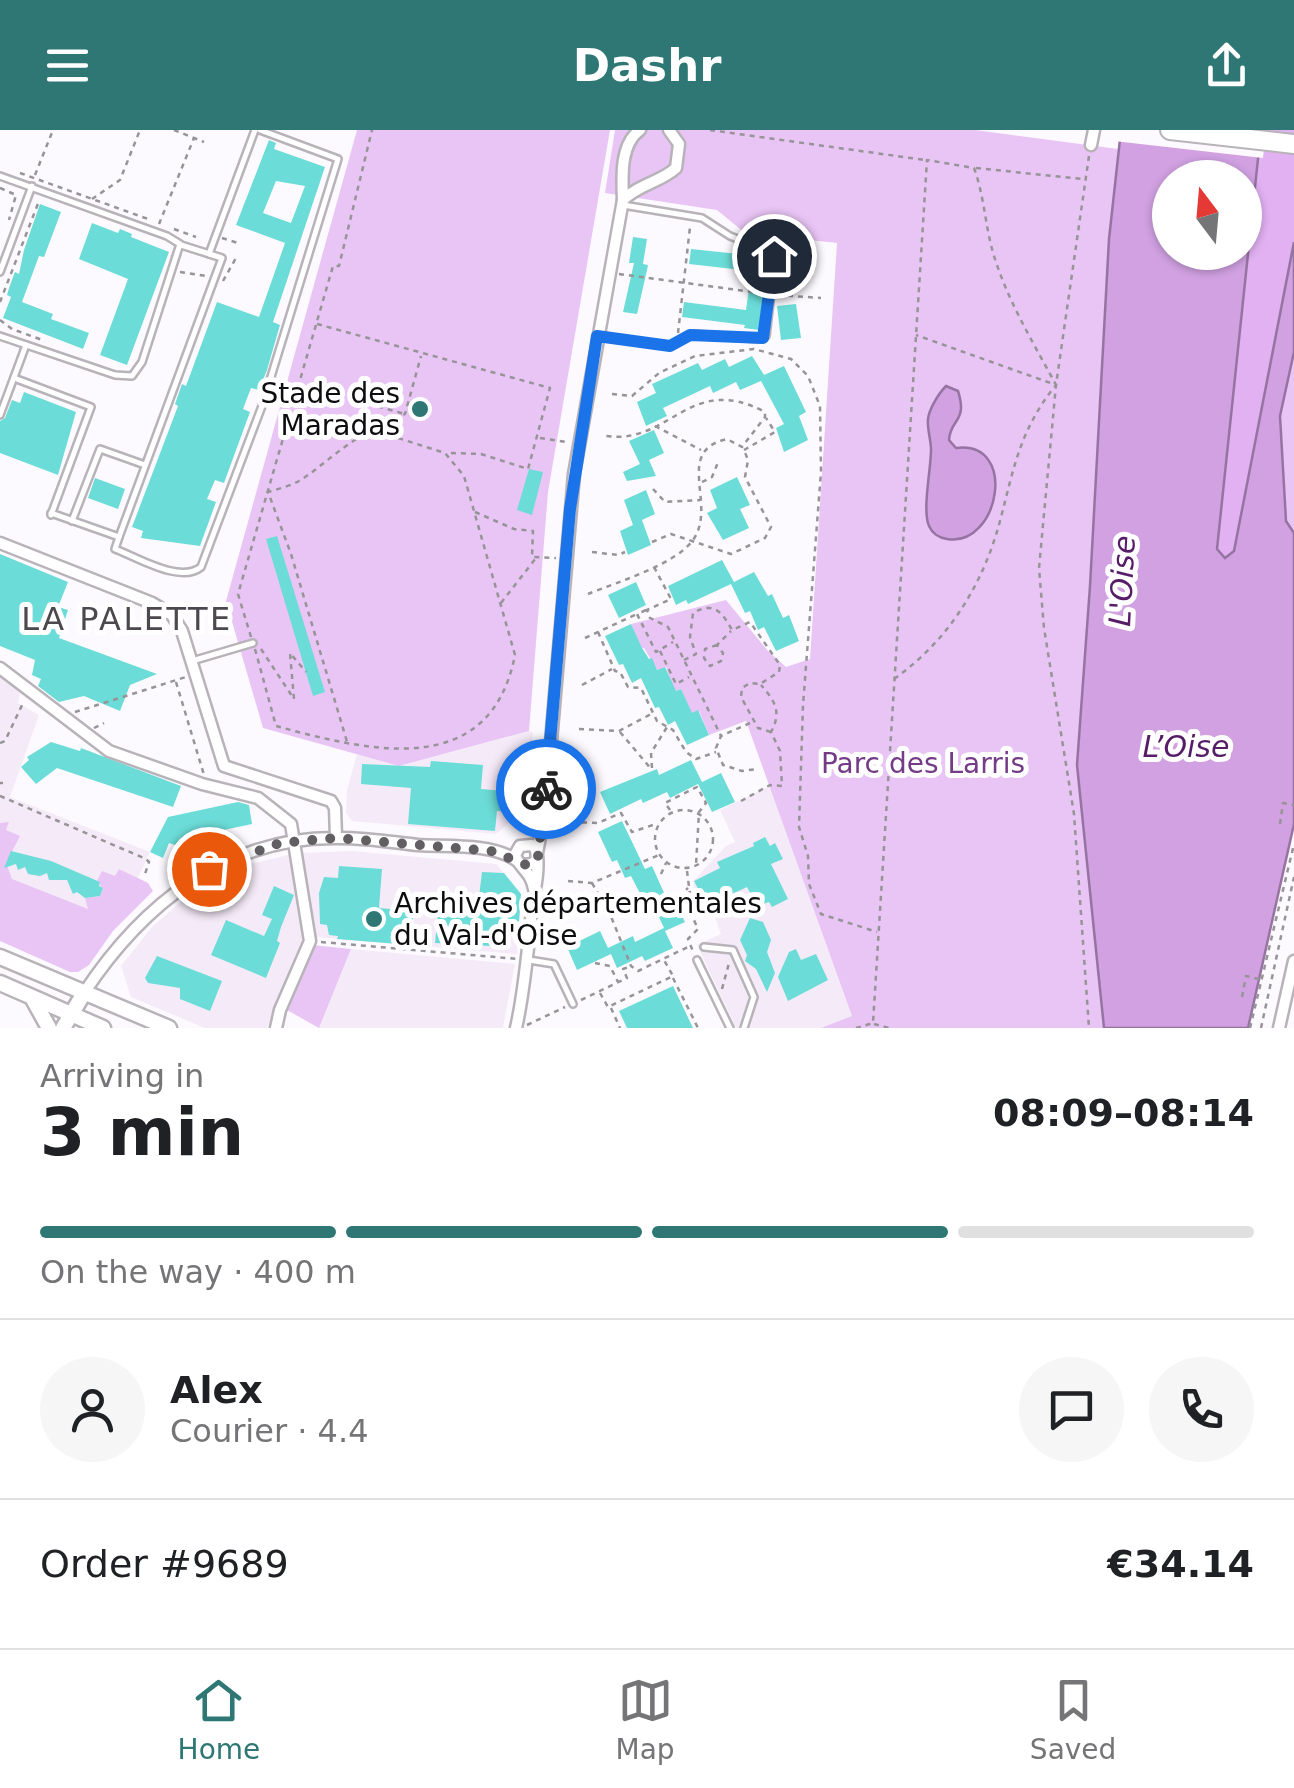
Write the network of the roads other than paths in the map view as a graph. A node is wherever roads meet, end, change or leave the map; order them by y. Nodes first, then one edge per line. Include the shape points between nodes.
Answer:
1 (258, 130) edge
2 (640, 130) edge
3 (669, 130) edge
4 (1094, 130) edge
5 (1170, 130) edge
6 (1294, 144) edge
7 (1091, 145) road end
8 (0, 176) edge
9 (32, 186) junction
10 (623, 202) junction
11 (180, 244) junction
12 (209, 254) junction
13 (0, 272) edge
14 (0, 336) edge
15 (597, 336) junction
16 (26, 345) junction
17 (14, 378) junction
18 (0, 415) edge
19 (145, 466) junction
20 (72, 521) junction
21 (119, 537) junction
22 (0, 543) edge
23 (254, 647) road end
24 (192, 661) junction
25 (0, 668) edge
26 (544, 815) junction
27 (336, 838) junction
28 (295, 841) junction
29 (520, 854) junction
30 (538, 855) junction
31 (534, 890) junction
32 (704, 947) dead end
33 (0, 957) edge
34 (529, 960) junction
35 (697, 960) road end
36 (1294, 961) edge
37 (0, 983) edge
38 (84, 993) junction
39 (30, 996) junction
40 (573, 1004) dead end
41 (67, 1021) edge
42 (49, 1028) edge
43 (103, 1028) edge
44 (169, 1028) edge
45 (276, 1028) edge
46 (516, 1028) edge
47 (730, 1028) edge
48 (744, 1028) edge
49 (1280, 1028) edge

1 - 12 lane
1 - 21 lane via 338,159 262,406 201,568 178,573 114,549
2 - 10 street via 628,143
3 - 10 street via 679,144 676,168 632,190
4 - 7 street
5 - 6 highway
8 - 9 lane
9 - 11 lane
9 - 13 lane
10 - 15 street
10 - 15 lane via 691,216 771,252 763,338 694,334 665,346
11 - 12 lane
11 - 16 lane via 132,376 114,376
12 - 19 lane via 222,258
14 - 16 lane
15 - 26 street via 565,558
16 - 17 lane
17 - 18 lane
17 - 20 lane via 90,407 51,514
19 - 20 lane via 100,449
19 - 21 lane
20 - 21 lane
22 - 24 street via 163,609 180,625
23 - 24 lane
24 - 27 street via 224,766 331,801
25 - 28 street via 109,751 262,799 291,824
26 - 29 street
26 - 30 street
27 - 28 street
27 - 29 street
28 - 38 street via 234,857 169,895
28 - 45 street via 310,941
29 - 30 street via 532,864
29 - 30 street via 532,845
29 - 31 street
30 - 31 street
31 - 34 street
32 - 48 lane via 733,950 754,996
33 - 38 main road
34 - 40 lane via 554,964
34 - 46 street
35 - 47 lane
36 - 49 street
37 - 39 main road
38 - 41 main road
38 - 44 main road
39 - 41 main road
39 - 42 main road
41 - 43 main road

